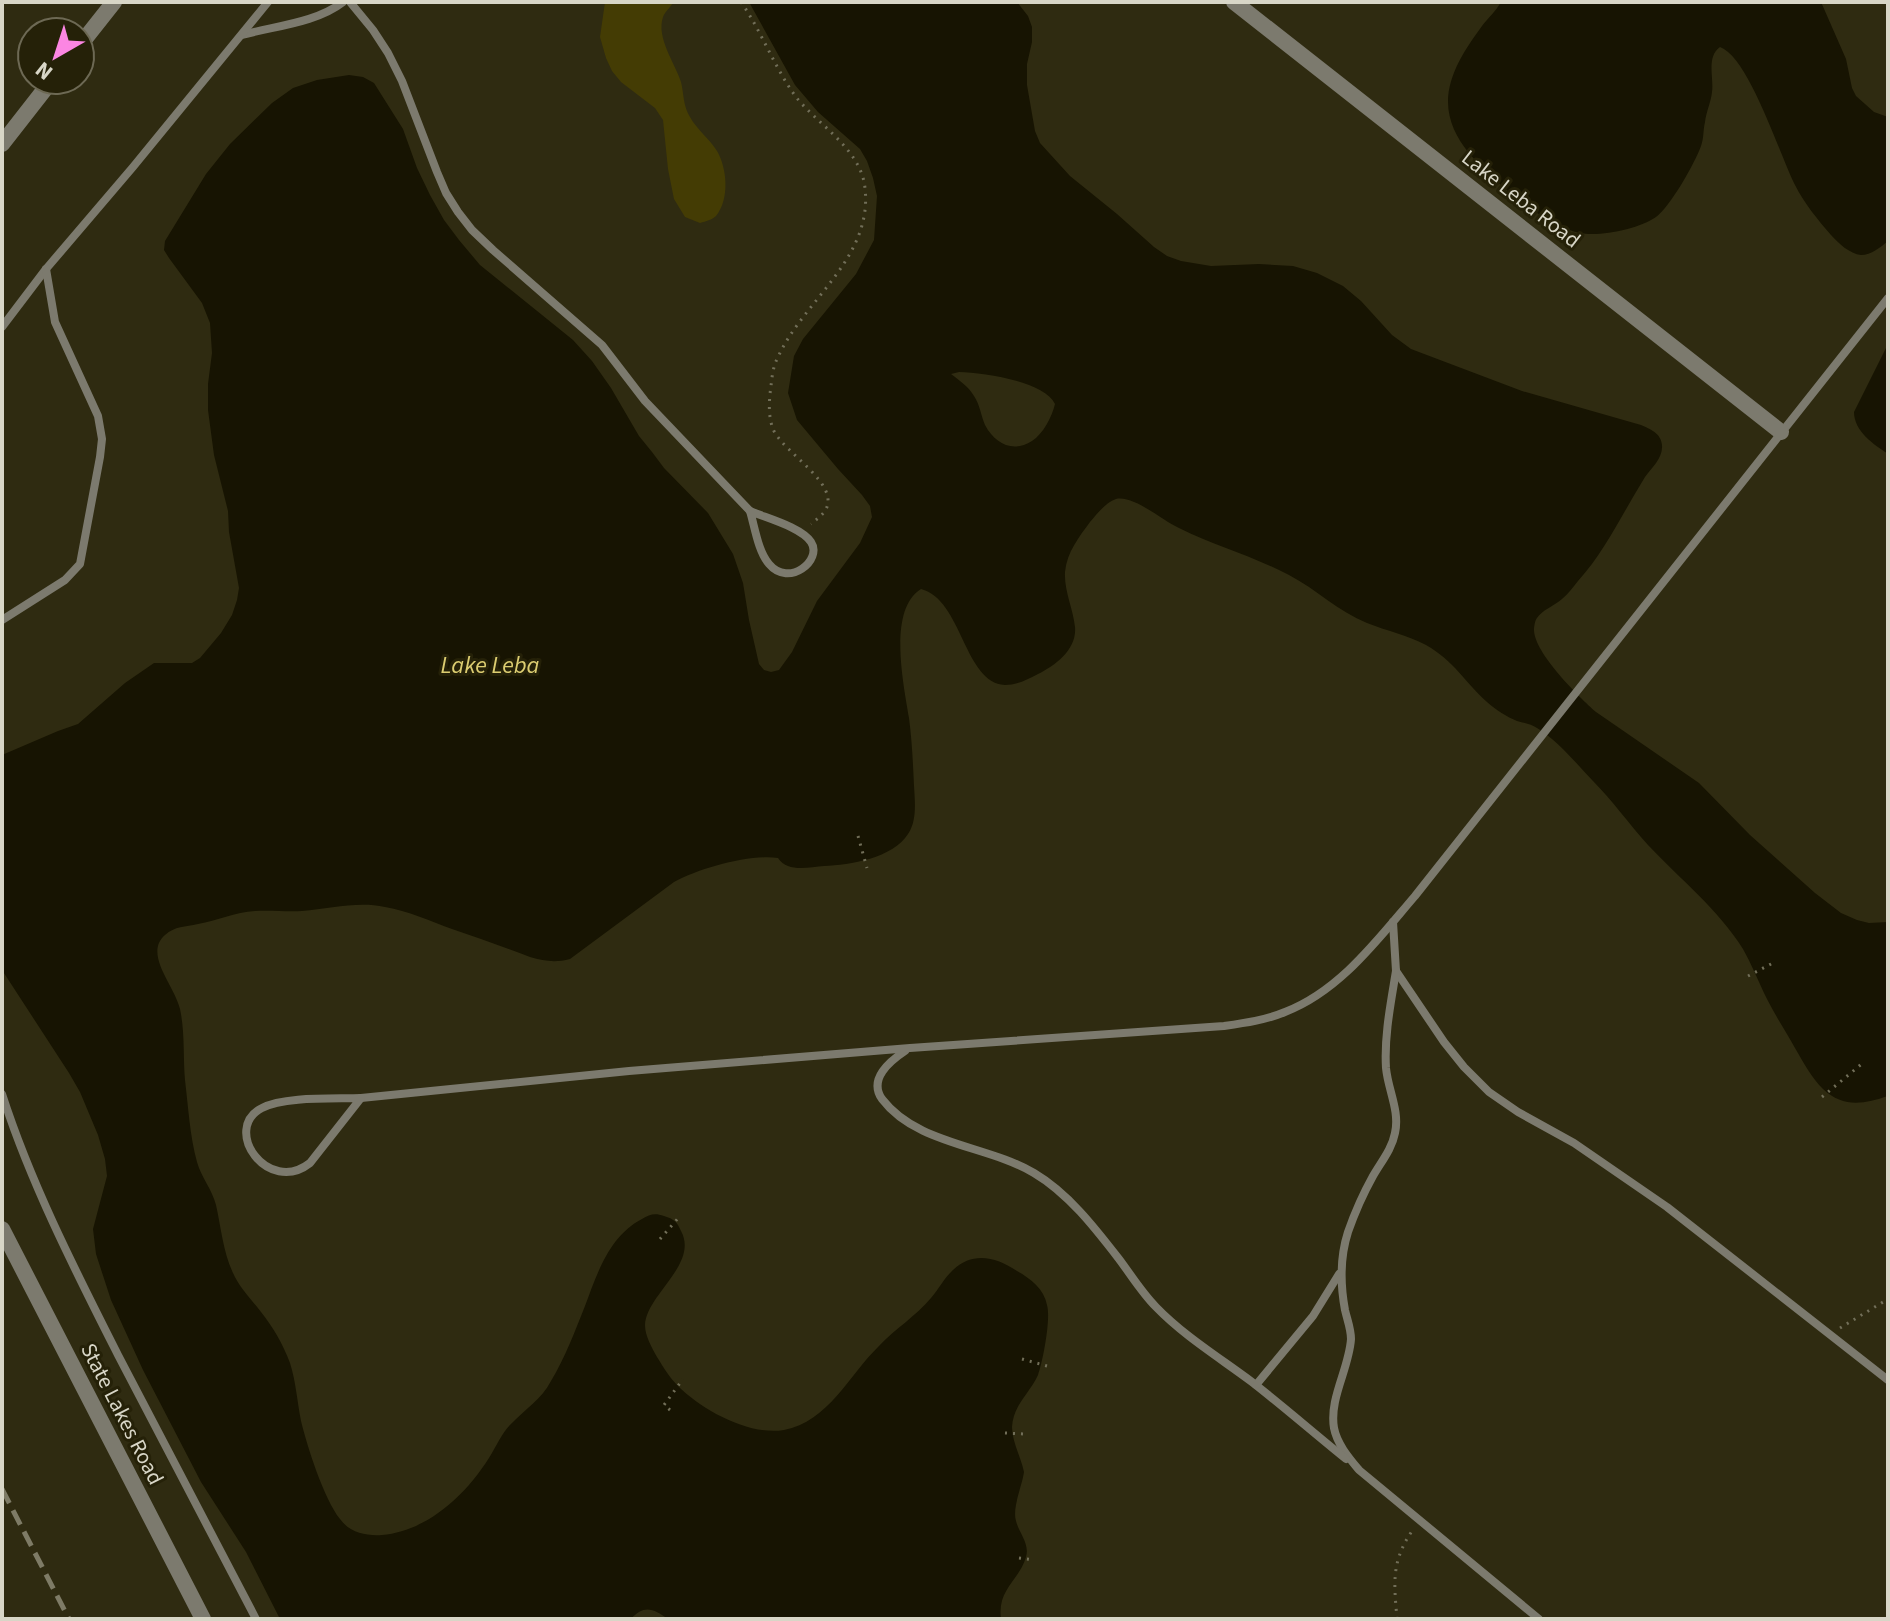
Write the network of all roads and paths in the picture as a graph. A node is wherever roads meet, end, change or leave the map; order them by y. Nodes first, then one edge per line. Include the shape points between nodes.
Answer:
1 (114, 2) edge
2 (268, 2) edge
3 (343, 2) edge
4 (350, 2) edge
5 (741, 2) edge
6 (1234, 2) edge
7 (96, 25) edge
8 (241, 36) junction
9 (40, 96) edge
10 (2, 144) edge
11 (46, 269) junction
12 (1888, 298) edge
13 (2, 327) edge
14 (1781, 432) junction
15 (750, 511) junction
16 (800, 533) junction
17 (2, 620) edge
18 (858, 836) dead end
19 (867, 868) dead end
20 (1393, 922) junction
21 (1773, 963) dead end
22 (1396, 971) junction
23 (1748, 976) dead end
24 (910, 1048) junction
25 (1864, 1062) dead end
26 (2, 1094) edge
27 (1822, 1097) dead end
28 (361, 1098) junction
29 (680, 1216) dead end
30 (2, 1229) edge
31 (660, 1239) dead end
32 (1341, 1272) junction
33 (1888, 1299) edge
34 (1830, 1334) junction
35 (1022, 1359) dead end
36 (1047, 1366) dead end
37 (683, 1379) dead end
38 (1888, 1380) edge
39 (1256, 1385) junction
40 (670, 1410) dead end
41 (1005, 1433) dead end
42 (1024, 1434) dead end
43 (1359, 1470) junction
44 (1419, 1519) junction
45 (1019, 1558) dead end
46 (1034, 1560) dead end
47 (203, 1619) edge
48 (256, 1619) edge
49 (1397, 1619) edge
50 (1539, 1619) edge

1 - 7 street
2 - 8 lane
3 - 8 lane via 308,19
4 - 15 lane via 388,53 446,193 472,230 602,345 645,401
5 - 16 path via 785,80 854,158 865,185 862,225 847,261 789,337 773,372 773,429 828,494 826,510
6 - 14 street, Lake Leba Road
8 - 11 lane
9 - 10 street
11 - 13 lane
11 - 17 lane via 55,322 100,423 100,457 80,564 65,580
12 - 14 lane
14 - 20 lane
15 - 16 lane
15 - 16 lane via 767,563 776,571 789,575 809,562 813,543
18 - 19 path
20 - 22 lane
20 - 24 lane via 1329,988 1263,1019 1206,1028
21 - 23 path
22 - 32 lane via 1386,1064 1396,1132 1355,1213
22 - 34 lane via 1444,1042 1489,1092 1615,1170
24 - 28 lane
24 - 39 lane via 878,1078 879,1093 897,1114 951,1142 1031,1171 1063,1193 1154,1306
25 - 27 path
26 - 48 lane via 58,1233
28 - 28 lane via 287,1101 261,1108 247,1126 248,1147 273,1170 302,1169
29 - 31 path
30 - 47 street, State Lakes Road
32 - 39 lane via 1313,1316
32 - 43 lane via 1351,1338 1334,1428
33 - 34 path
34 - 38 lane
35 - 36 path
37 - 40 path via 664,1405
39 - 43 lane
41 - 42 path
43 - 44 lane
44 - 49 path via 1398,1556
44 - 50 lane
45 - 46 path

